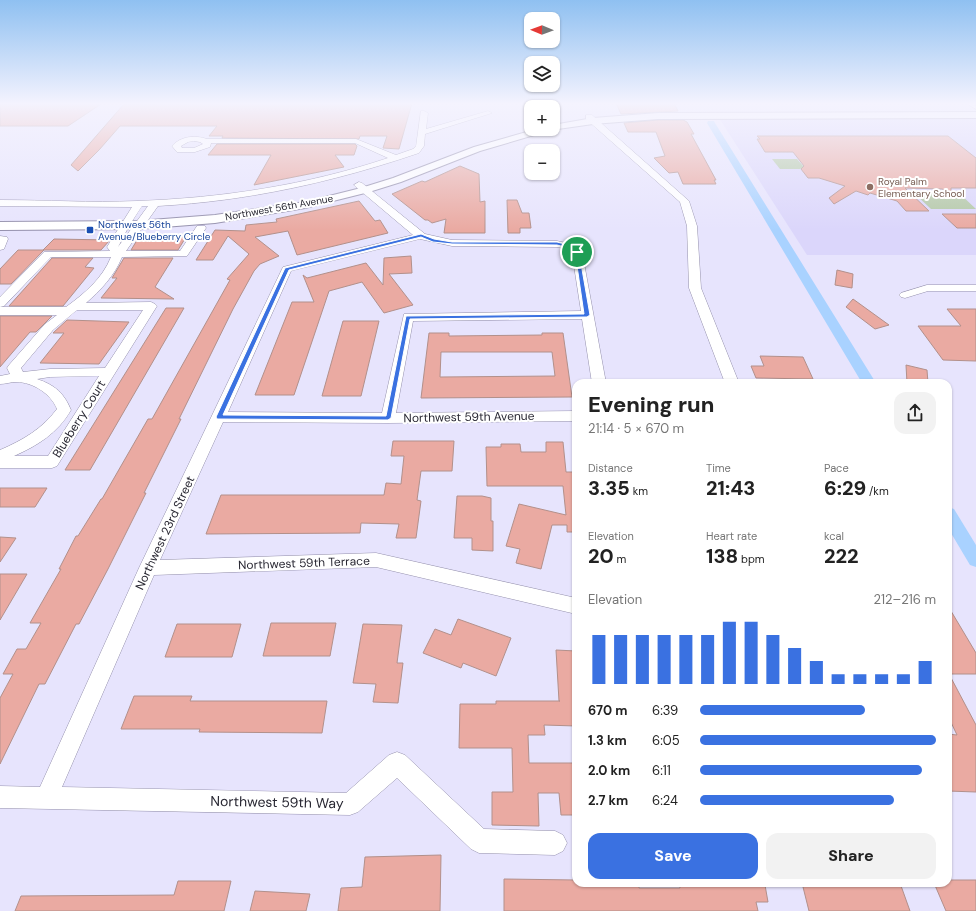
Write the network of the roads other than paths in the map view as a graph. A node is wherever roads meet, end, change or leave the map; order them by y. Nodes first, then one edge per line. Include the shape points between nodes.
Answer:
1 (366, 146) edge
2 (420, 146) edge
3 (464, 146) edge
4 (489, 146) edge
5 (621, 146) edge
6 (395, 158) junction
7 (362, 188) junction
8 (0, 203) edge
9 (167, 203) junction
10 (135, 204) junction
11 (154, 204) junction
12 (0, 218) edge
13 (133, 222) junction
14 (0, 226) edge
15 (201, 228) dead end
16 (421, 236) junction
17 (0, 239) edge
18 (0, 247) edge
19 (118, 254) junction
20 (976, 288) edge
21 (905, 295) dead end
22 (0, 304) edge
23 (72, 309) junction
24 (0, 311) edge
25 (587, 315) junction
26 (109, 372) junction
27 (19, 378) junction
28 (598, 379) edge
29 (730, 379) edge
30 (0, 380) edge
31 (572, 416) edge
32 (219, 417) junction
33 (388, 418) junction
34 (0, 456) edge
35 (0, 462) edge
36 (148, 568) junction
37 (572, 605) edge
38 (0, 797) edge
39 (46, 798) junction
40 (555, 842) dead end

1 - 6 street
2 - 6 street, Northwest 56th Avenue via 416,150
3 - 7 street, Northwest 56th Avenue
4 - 7 street, Northwest 56th Avenue via 397,180
5 - 29 street via 684,201 692,226 695,288
6 - 9 street, Northwest 56th Avenue via 287,187
7 - 13 street, Northwest 56th Avenue via 305,205 215,219
7 - 16 street
8 - 10 street, Northwest 56th Avenue
9 - 10 street via 161,198 152,197 142,198
9 - 11 street, Northwest 56th Avenue
10 - 11 street, Northwest 56th Avenue
10 - 13 street
11 - 13 street
12 - 13 street, Northwest 56th Avenue
13 - 14 street, Northwest 56th Avenue
13 - 19 street via 124,248
13 - 19 street via 112,247
15 - 19 street via 183,254
16 - 25 street via 452,243 557,244 571,247 577,252
16 - 32 street, Northwest 23rd Street via 287,269
17 - 18 street via 3,239
19 - 22 street via 48,254
19 - 23 street via 111,270 99,285
20 - 21 street via 927,288
23 - 24 street, Blueberry Court
23 - 26 street, Blueberry Court via 151,306
23 - 27 street via 49,327 14,368
25 - 28 street
25 - 33 street via 408,317
26 - 27 street, Blueberry Court via 50,373
26 - 35 street, Blueberry Court via 52,462
27 - 30 street, Blueberry Court
27 - 34 street, Blueberry Court via 50,388 62,401 64,410 44,434 21,448
31 - 33 street, Northwest 59th Avenue
32 - 33 street, Northwest 59th Avenue
32 - 36 street, Northwest 23rd Street
36 - 37 street, Northwest 59th Terrace via 376,560
36 - 39 street, Northwest 23rd Street
38 - 39 street, Northwest 59th Way
39 - 40 street, Northwest 59th Way via 350,804 397,763 480,841

